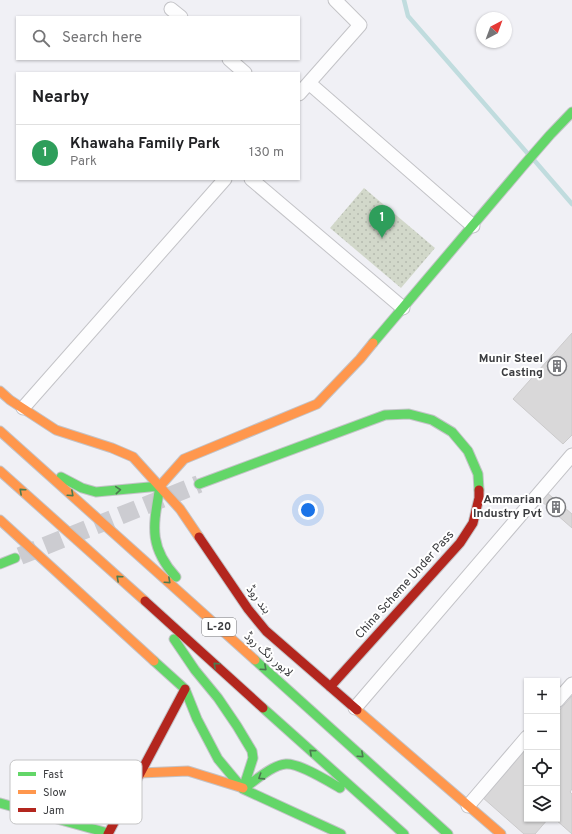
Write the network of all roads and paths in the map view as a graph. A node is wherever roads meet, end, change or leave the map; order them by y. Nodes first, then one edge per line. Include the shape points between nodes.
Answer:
1 (334, 0) edge
2 (230, 60) edge
3 (244, 72) edge
4 (309, 82) junction
5 (300, 93) edge
6 (572, 112) edge
7 (223, 180) edge
8 (252, 180) edge
9 (473, 226) junction
10 (404, 308) junction
11 (0, 391) edge
12 (23, 408) junction
13 (0, 431) edge
14 (10, 440) junction
15 (572, 455) edge
16 (0, 471) edge
17 (199, 484) tunnel mouth
18 (160, 486) junction
19 (0, 520) edge
20 (15, 558) tunnel mouth
21 (0, 564) edge
22 (152, 608) junction
23 (251, 656) junction
24 (572, 684) edge
25 (330, 687) junction
26 (185, 689) junction
27 (560, 698) edge
28 (355, 708) junction
29 (524, 741) edge
30 (142, 769) edge
31 (142, 773) edge
32 (243, 789) junction
33 (0, 803) edge
34 (10, 806) edge
35 (468, 806) junction
36 (382, 815) junction
37 (73, 824) edge
38 (113, 824) edge
39 (108, 834) edge
40 (341, 834) edge
41 (404, 834) edge
42 (448, 834) edge
43 (500, 834) edge

1 - 4 street via 360,25
2 - 3 street
4 - 5 street
4 - 9 street
6 - 9 main road
7 - 12 street
8 - 10 street
9 - 10 main road
10 - 18 main road via 317,404 184,459
11 - 12 main road, بند روڈ
12 - 18 main road, بند روڈ via 56,430 133,457
13 - 14 main road, لاہور رنگ روڈ / L-20
14 -> 18 main road via 66,480 82,488 96,492
14 -> 23 main road, لاہور رنگ روڈ / L-20
15 - 28 street
22 -> 16 main road, L-20
17 - 25 main road, China Scheme Under Pass via 385,415 409,414 432,420 452,432 468,451 478,474 479,498 473,523 460,543
18 - 23 main road via 154,528 158,551 171,573
18 - 25 main road, بند روڈ via 180,509 248,609 266,631
19 - 26 main road
20 - 21 main road
22 - 32 main road via 218,698 252,751 253,758
36 -> 22 main road, L-20
23 -> 42 main road, لاہور رنگ روڈ / L-20
24 - 27 street
25 - 28 main road, بند روڈ
26 - 30 main road
26 - 32 main road via 218,759
28 - 35 main road, بند روڈ
29 - 35 street
31 - 32 main road via 188,771
36 -> 32 main road via 335,785 298,766 287,764 276,768
32 - 40 main road
33 - 34 main road
35 - 43 main road, بند روڈ
36 - 41 main road, L-20
37 - 39 main road
38 - 39 main road

